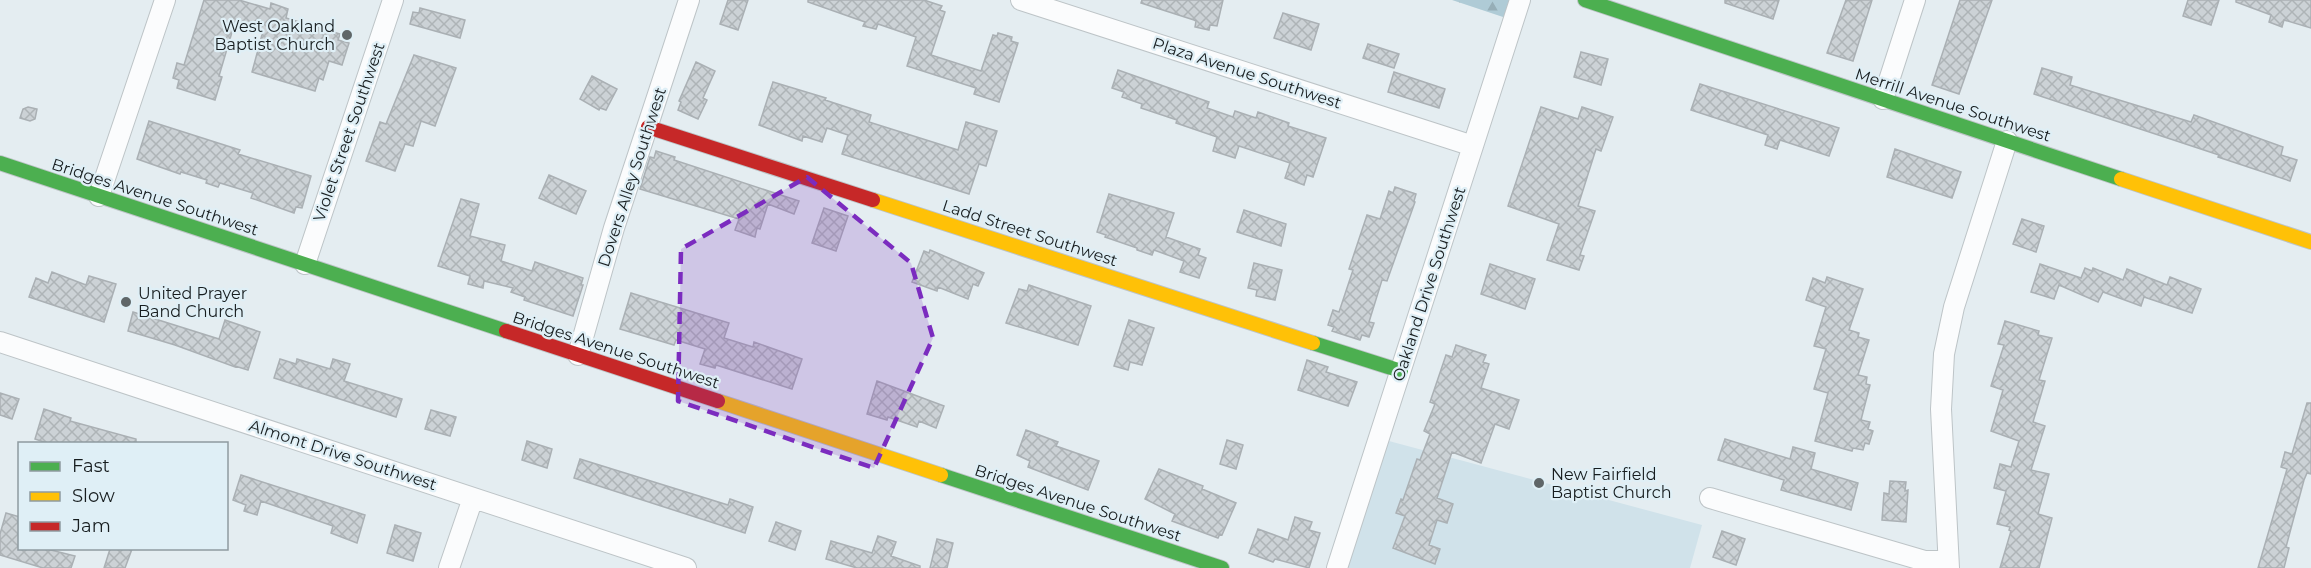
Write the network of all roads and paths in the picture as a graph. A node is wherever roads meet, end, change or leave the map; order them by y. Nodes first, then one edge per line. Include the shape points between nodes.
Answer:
1 (165, 0) edge
2 (393, 0) edge
3 (688, 0) edge
4 (1021, 0) edge
5 (1520, 0) edge
6 (1585, 0) edge
7 (1915, 0) edge
8 (1883, 99) junction
9 (648, 127) junction
10 (2007, 141) junction
11 (1473, 146) junction
12 (0, 163) edge
13 (99, 196) junction
14 (2311, 242) edge
15 (305, 264) junction
16 (0, 342) edge
17 (578, 355) junction
18 (1401, 371) junction
19 (473, 498) junction
20 (1710, 498) dead end
21 (1948, 564) edge
22 (449, 568) edge
23 (686, 568) edge
24 (1222, 568) edge
25 (1337, 568) edge

1 - 13 street
2 - 15 street, Violet Street Southwest
3 - 9 street, Dovers Alley Southwest
4 - 11 street, Plaza Avenue Southwest
5 - 11 street, Oakland Drive Southwest
6 - 8 street, Merrill Avenue Southwest
7 - 8 street
8 - 10 street, Merrill Avenue Southwest
9 - 17 street, Dovers Alley Southwest
9 - 18 street, Ladd Street Southwest
10 - 14 street, Merrill Avenue Southwest
10 - 21 street via 1954,307 1944,354 1941,409
11 - 18 street, Oakland Drive Southwest
12 - 13 street, Bridges Avenue Southwest
13 - 15 street, Bridges Avenue Southwest
15 - 17 street, Bridges Avenue Southwest
16 - 19 street, Almont Drive Southwest
17 - 24 street, Bridges Avenue Southwest
18 - 25 street, Oakland Drive Southwest
19 - 22 street
19 - 23 street, Almont Drive Southwest
20 - 21 street via 1924,561

